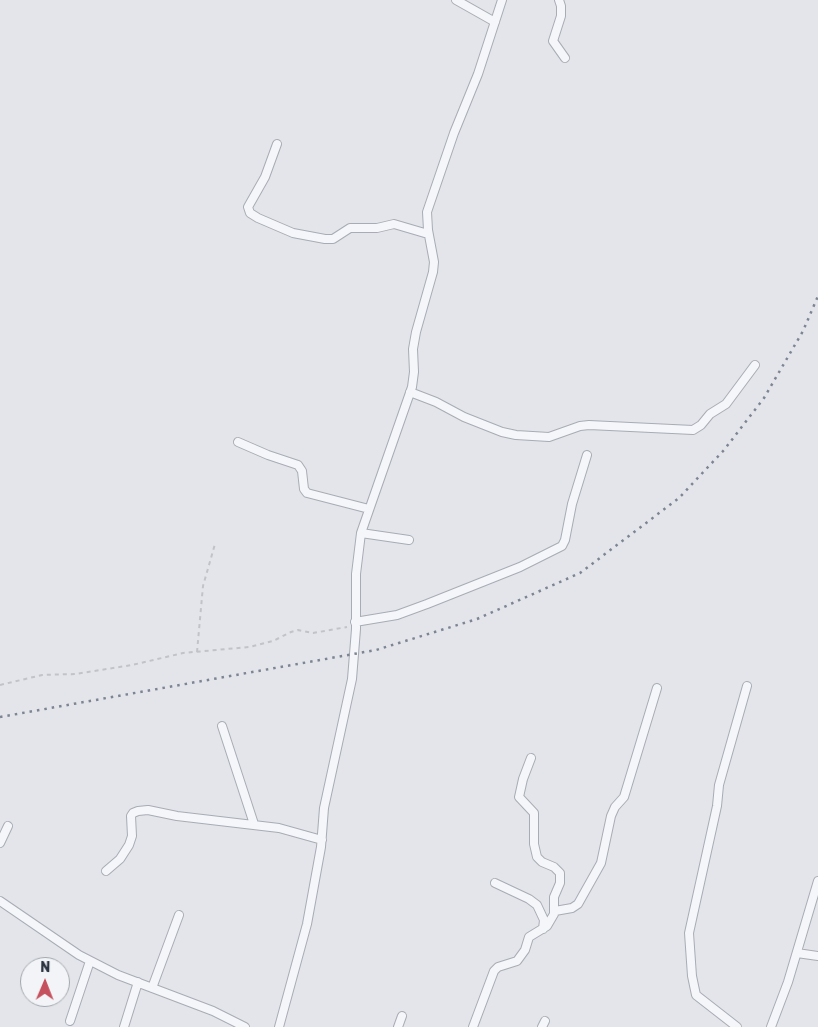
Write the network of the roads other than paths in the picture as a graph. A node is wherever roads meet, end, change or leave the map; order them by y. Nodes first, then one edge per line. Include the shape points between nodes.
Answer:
1 (456, 0) edge
2 (502, 0) edge
3 (559, 0) edge
4 (494, 22) junction
5 (564, 58) dead end
6 (277, 144) dead end
7 (428, 234) junction
8 (755, 366) dead end
9 (410, 392) junction
10 (238, 442) dead end
11 (587, 455) dead end
12 (369, 509) junction
13 (361, 533) junction
14 (409, 540) dead end
15 (355, 623) junction
16 (747, 686) dead end
17 (657, 688) dead end
18 (222, 726) dead end
19 (530, 758) dead end
20 (254, 824) junction
21 (8, 826) dead end
22 (322, 840) junction
23 (0, 843) edge
24 (106, 872) dead end
25 (818, 881) edge
26 (495, 883) dead end
27 (0, 900) edge
28 (555, 911) junction
29 (178, 915) dead end
30 (543, 928) junction
31 (797, 953) junction
32 (818, 956) edge
33 (90, 961) junction
34 (138, 982) junction
35 (152, 988) junction
36 (402, 1016) dead end
37 (70, 1021) dead end
38 (124, 1027) edge
39 (245, 1027) edge
40 (279, 1027) edge
41 (398, 1027) edge
42 (473, 1027) edge
43 (737, 1027) edge
44 (771, 1027) edge

1 - 4 street
2 - 4 street
3 - 5 street via 560,16 553,41
4 - 7 street via 430,203
6 - 7 street via 262,184 249,202 250,213 293,233 325,239 333,239 350,228 394,224
7 - 9 street via 434,262 416,332
8 - 9 street via 726,404 693,430 589,425 549,437 516,435 464,417
9 - 12 street
10 - 12 street via 298,465 305,492
11 - 15 street via 562,546 520,567 427,604 397,615
12 - 13 street
13 - 14 street
13 - 15 street
15 - 22 street via 352,679 324,808
16 - 43 street via 720,785 689,933 696,995
17 - 28 street via 624,797 610,816 601,863 578,904
18 - 20 street
19 - 28 street via 519,797 534,813 537,857 560,873 560,883 554,896
20 - 22 street
20 - 24 street via 138,811 131,816 129,845
21 - 23 street
22 - 40 street via 307,924
25 - 31 street
26 - 30 street via 537,905 544,920
27 - 33 street
28 - 30 street via 550,924
29 - 35 street
30 - 42 street via 529,938 517,961 498,967 494,972
31 - 32 street
31 - 44 street
33 - 34 street
33 - 37 street
34 - 35 street
34 - 38 street
35 - 39 street
36 - 41 street

